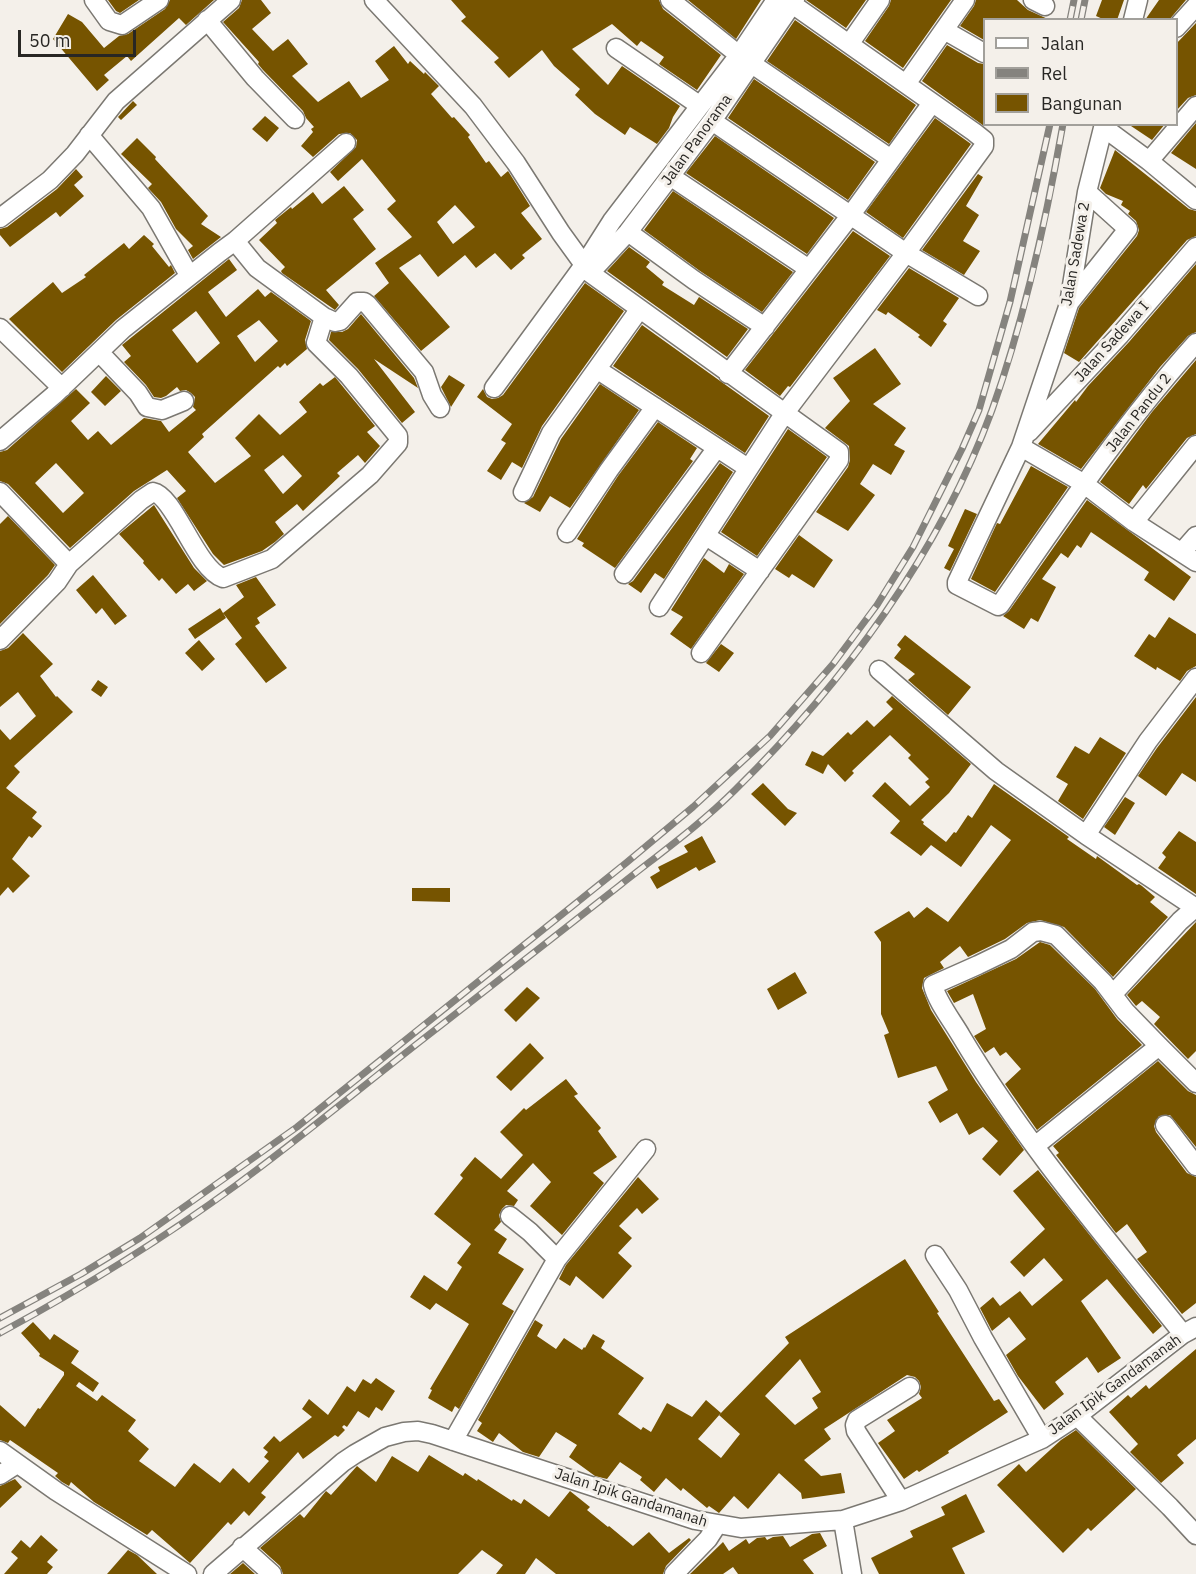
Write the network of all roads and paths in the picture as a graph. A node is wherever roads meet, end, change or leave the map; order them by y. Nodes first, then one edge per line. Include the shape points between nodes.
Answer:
1 (94, 0) edge
2 (159, 0) edge
3 (231, 0) edge
4 (374, 0) edge
5 (670, 0) edge
6 (880, 0) edge
7 (965, 0) edge
8 (1138, 0) edge
9 (788, 1) edge
10 (1196, 6) edge
11 (1134, 18) edge
12 (207, 20) junction
13 (1178, 26) edge
14 (944, 30) junction
15 (850, 43) junction
16 (616, 48) dead end
17 (983, 52) edge
18 (745, 59) junction
19 (906, 84) junction
20 (932, 103) junction
21 (699, 105) junction
22 (1196, 106) edge
23 (295, 120) dead end
24 (712, 121) junction
25 (1103, 126) edge
26 (89, 135) junction
27 (346, 143) dead end
28 (891, 159) junction
29 (1149, 162) junction
30 (670, 176) junction
31 (1087, 192) junction
32 (1196, 200) edge
33 (850, 216) junction
34 (0, 218) edge
35 (628, 232) junction
36 (235, 241) junction
37 (1196, 247) edge
38 (906, 253) junction
39 (587, 269) junction
40 (809, 269) junction
41 (189, 275) junction
42 (978, 296) dead end
43 (1069, 304) junction
44 (639, 310) junction
45 (324, 317) junction
46 (765, 327) junction
47 (0, 328) edge
48 (1196, 343) edge
49 (99, 351) junction
50 (598, 370) junction
51 (728, 374) junction
52 (62, 388) junction
53 (494, 388) dead end
54 (184, 400) dead end
55 (655, 407) junction
56 (440, 408) dead end
57 (784, 414) junction
58 (0, 441) edge
59 (1023, 441) junction
60 (1196, 445) edge
61 (716, 449) junction
62 (748, 468) junction
63 (1083, 483) junction
64 (0, 492) edge
65 (522, 492) dead end
66 (1134, 522) junction
67 (567, 533) dead end
68 (706, 536) junction
69 (1196, 536) edge
70 (1189, 557) edge
71 (69, 564) junction
72 (760, 571) junction
73 (624, 573) dead end
74 (659, 607) dead end
75 (0, 640) edge
76 (701, 653) dead end
77 (879, 670) dead end
78 (1194, 684) edge
79 (1086, 835) junction
80 (1196, 907) edge
81 (1113, 994) junction
82 (1159, 1046) junction
83 (1196, 1081) edge
84 (1165, 1125) dead end
85 (1035, 1146) junction
86 (646, 1149) dead end
87 (1196, 1166) edge
88 (510, 1216) dead end
89 (935, 1255) dead end
90 (557, 1259) junction
91 (1190, 1331) edge
92 (909, 1387) dead end
93 (1077, 1416) junction
94 (1042, 1439) junction
95 (453, 1440) junction
96 (0, 1451) edge
97 (17, 1464) junction
98 (0, 1475) edge
99 (901, 1501) junction
100 (843, 1520) junction
101 (717, 1525) junction
102 (1196, 1535) edge
103 (242, 1547) junction
104 (187, 1574) edge
105 (213, 1574) edge
106 (272, 1574) edge
107 (674, 1574) edge
108 (852, 1574) edge

1 - 2 street via 109,21 123,25
3 - 12 street
4 - 39 street via 473,106
5 - 18 street
6 - 15 street
7 - 14 street
8 - 11 street
9 - 15 street
9 - 18 street
10 - 13 street
12 - 23 street
12 - 26 street via 116,101
14 - 17 street
14 - 19 street
15 - 19 street
16 - 21 street
18 - 21 street
18 - 24 street, Jalan Panorama
18 - 28 street
19 - 20 street
20 - 28 street
20 - 38 street via 984,140 984,146
21 - 39 street via 612,221
22 - 29 street
24 - 30 street, Jalan Panorama
24 - 33 street
25 - 29 street
25 - 31 street, Jalan Sadewa 2
26 - 34 street via 50,180
26 - 41 street via 151,208
27 - 36 street
28 - 33 street
29 - 32 street
30 - 35 street, Jalan Panorama
30 - 40 street
31 - 43 street, Jalan Sadewa 2
31 - 43 street via 1128,229
33 - 38 street
33 - 40 street
35 - 39 street, Jalan Panorama
35 - 46 street
36 - 41 street
36 - 45 street via 257,268
37 - 59 street, Jalan Sadewa I
38 - 42 street
38 - 57 street
39 - 44 street
39 - 53 street
40 - 46 street
41 - 49 street
43 - 59 street, Jalan Sadewa 2
44 - 50 street
44 - 51 street
45 - 56 street via 340,321 357,302 368,305 424,372
45 - 71 street via 316,343 398,436 398,443 370,475 272,559 223,578 206,564 156,492 141,500
46 - 51 street
47 - 52 street
48 - 63 street, Jalan Pandu 2
49 - 52 street
49 - 54 street via 147,407 162,410
50 - 55 street
50 - 65 street via 551,433
51 - 57 street
52 - 58 street
55 - 61 street
55 - 67 street
57 - 62 street
57 - 72 street via 840,456
59 - 63 street
59 - 63 street, Jalan Pandu 2 via 957,585 1000,605
60 - 66 street
61 - 62 street
61 - 73 street
62 - 68 street
63 - 66 street
64 - 71 street
66 - 70 street
68 - 72 street
68 - 74 street
69 - 70 street
71 - 75 street via 57,582
72 - 76 street
77 - 79 street via 984,762
78 - 79 street via 1148,741
79 - 80 street
80 - 81 street
81 - 82 street
81 - 85 street via 1056,935 1041,931 933,984 974,1058
82 - 83 street
82 - 85 street
84 - 87 street
85 - 91 street
86 - 90 street
88 - 90 street
89 - 94 street
90 - 95 street
91 - 93 street, Jalan Ipik Gandamanah
92 - 99 street via 855,1425
93 - 94 street, Jalan Ipik Gandamanah
93 - 102 street
94 - 99 street, Jalan Ipik Gandamanah
95 - 101 street, Jalan Ipik Gandamanah
95 - 103 street, Jalan Ipik Gandamanah via 418,1431 385,1437 343,1462
96 - 97 street
97 - 98 street
97 - 104 street
99 - 100 street, Jalan Ipik Gandamanah
100 - 101 street, Jalan Ipik Gandamanah via 741,1528
100 - 108 street
101 - 107 street
103 - 105 street, Jalan Ipik Gandamanah
103 - 106 street

